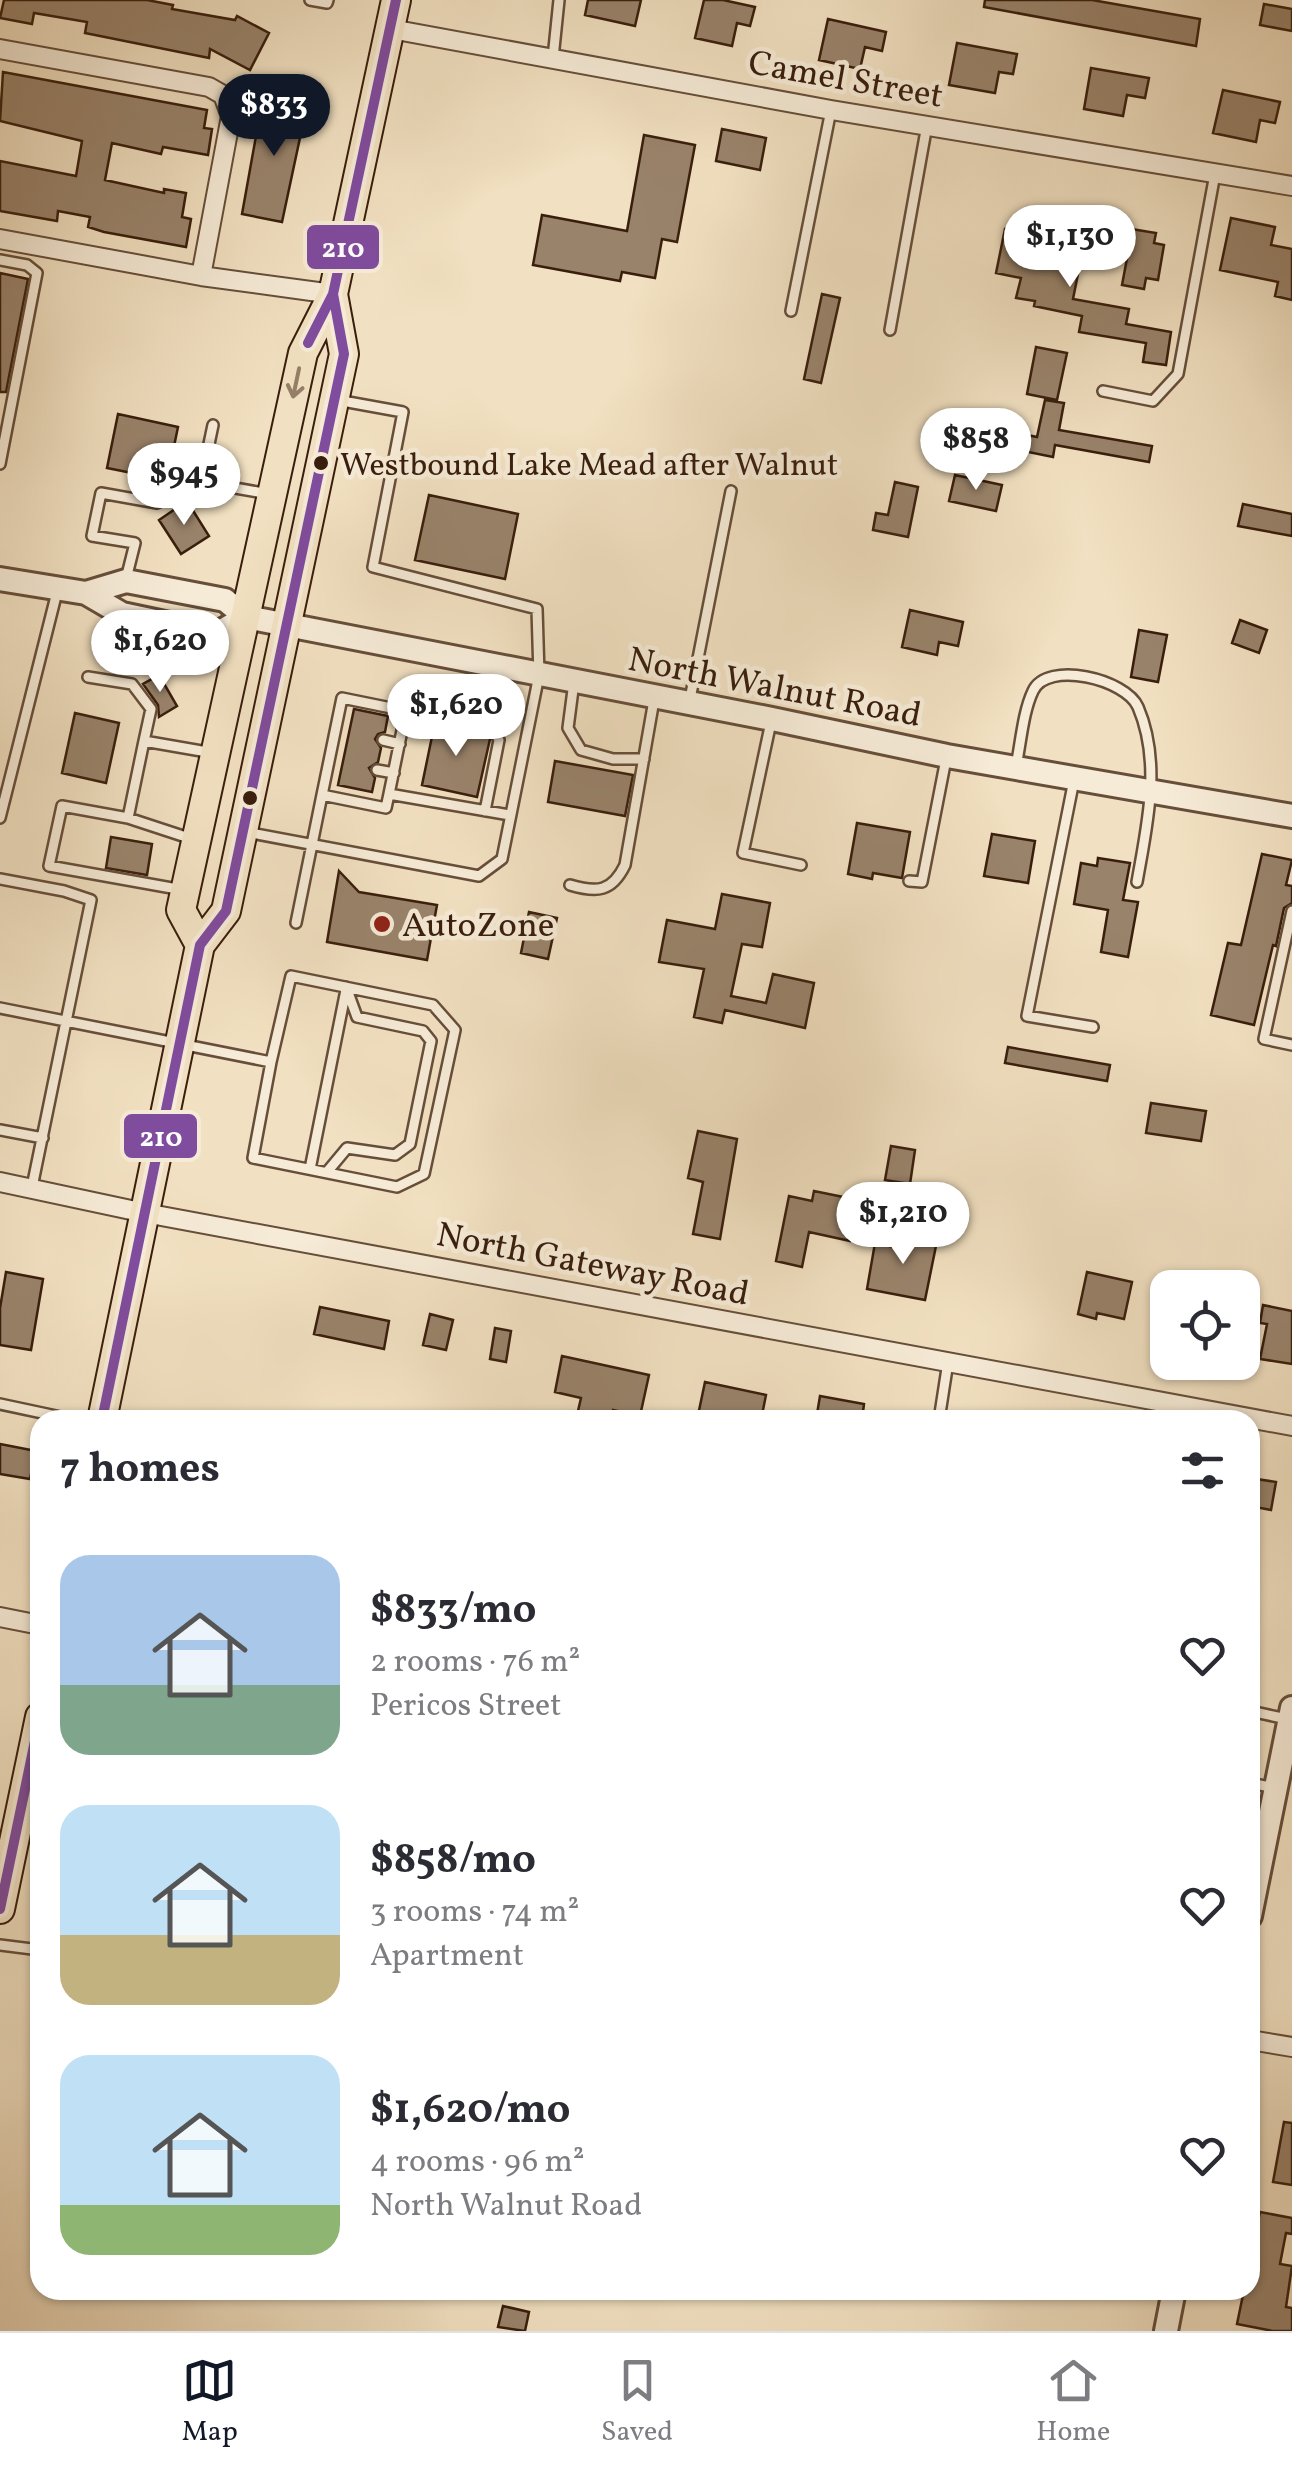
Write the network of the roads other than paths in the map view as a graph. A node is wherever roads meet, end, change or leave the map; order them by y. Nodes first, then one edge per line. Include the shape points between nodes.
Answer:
1 (310, 0) edge
2 (328, 0) edge
3 (396, 0) edge
4 (559, 0) edge
5 (390, 29) junction
6 (0, 49) edge
7 (553, 58) junction
8 (831, 110) junction
9 (927, 125) junction
10 (1215, 171) junction
11 (1292, 186) edge
12 (0, 239) edge
13 (0, 260) edge
14 (202, 276) junction
15 (333, 294) junction
16 (792, 311) dead end
17 (890, 330) dead end
18 (1103, 391) dead end
19 (334, 400) junction
20 (213, 424) dead end
21 (0, 464) edge
22 (201, 482) junction
23 (731, 491) dead end
24 (272, 494) junction
25 (0, 579) edge
26 (126, 581) junction
27 (57, 589) junction
28 (86, 594) junction
29 (246, 617) junction
30 (287, 624) junction
31 (539, 675) junction
32 (88, 677) dead end
33 (574, 682) junction
34 (654, 698) junction
35 (689, 704) junction
36 (406, 711) junction
37 (772, 719) junction
38 (335, 730) junction
39 (348, 733) dead end
40 (384, 740) dead end
41 (144, 742) junction
42 (400, 744) junction
43 (216, 754) junction
44 (947, 756) junction
45 (644, 759) junction
46 (329, 760) junction
47 (341, 763) dead end
48 (1015, 769) junction
49 (378, 770) dead end
50 (394, 773) junction
51 (1074, 780) junction
52 (389, 794) junction
53 (1152, 794) junction
54 (322, 796) junction
55 (485, 811) junction
56 (510, 815) junction
57 (1292, 816) edge
58 (0, 818) edge
59 (128, 818) junction
60 (243, 832) junction
61 (196, 840) junction
62 (312, 845) junction
63 (800, 864) dead end
64 (0, 879) edge
65 (909, 880) dead end
66 (1138, 882) dead end
67 (570, 885) dead end
68 (186, 891) junction
69 (1292, 911) edge
70 (296, 923) dead end
71 (200, 945) junction
72 (346, 987) junction
73 (0, 1008) edge
74 (68, 1021) junction
75 (1093, 1028) dead end
76 (276, 1037) junction
77 (289, 1039) dead end
78 (180, 1043) junction
79 (1292, 1045) edge
80 (270, 1066) junction
81 (282, 1071) dead end
82 (264, 1100) junction
83 (276, 1100) dead end
84 (0, 1130) edge
85 (43, 1138) junction
86 (310, 1169) junction
87 (326, 1172) junction
88 (0, 1182) edge
89 (32, 1187) junction
90 (145, 1213) junction
91 (948, 1362) junction
92 (0, 1404) edge
93 (30, 1410) edge
94 (104, 1410) edge
95 (940, 1410) edge
96 (1206, 1410) edge
97 (1260, 1420) edge
98 (1292, 1426) edge
99 (0, 1617) edge
100 (30, 1623) edge
101 (1260, 1712) edge
102 (1291, 1714) edge
103 (30, 1764) edge
104 (1260, 1785) edge
105 (1275, 1788) junction
106 (20, 1812) edge
107 (1260, 1865) edge
108 (0, 1909) edge
109 (0, 1945) edge
110 (30, 1949) edge
111 (1260, 2042) edge
112 (1292, 2048) edge
113 (1172, 2300) edge
114 (1166, 2331) edge

1 - 2 lane
3 - 5 main road
4 - 7 lane
5 - 7 street, Camel Street
5 - 15 main road
6 - 14 street via 209,87 223,95 231,116
7 - 8 street, Camel Street
8 - 9 street, Camel Street
8 - 16 lane
9 - 10 street, Camel Street
9 - 17 lane
10 - 11 street, Camel Street
10 - 18 lane via 1178,374 1153,400
12 - 14 street
13 - 21 lane via 37,273
14 - 15 street
15 - 19 main road via 344,354
15 -> 24 main road via 302,353
19 - 30 main road
19 - 31 lane via 403,412 373,568 537,609
20 - 22 lane
22 - 24 lane
22 - 26 lane via 157,503 101,493 92,536 135,542
23 - 35 lane
24 - 29 main road
25 - 27 street, North Walnut Road
26 - 28 street, North Walnut Road
26 - 29 street, North Walnut Road via 225,600
27 - 28 street, North Walnut Road
27 - 58 lane
28 - 29 street, North Walnut Road via 122,614 206,632 218,633
29 - 30 street, North Walnut Road
29 - 43 main road
30 - 31 street, North Walnut Road
30 - 60 main road
31 - 33 street, North Walnut Road
31 - 56 lane
32 - 41 lane via 132,684 151,709
33 - 34 street, North Walnut Road
33 - 45 lane via 568,728 581,750
34 - 35 street, North Walnut Road
34 - 45 lane
35 - 37 street, North Walnut Road
36 - 38 lane via 342,698
36 - 42 lane
36 - 55 lane via 491,725 499,740
37 - 44 street, North Walnut Road
37 - 63 lane via 743,854
38 - 39 lane
38 - 46 lane
40 - 42 lane
41 - 43 lane
41 - 59 lane
42 - 50 lane
43 - 61 main road
44 - 48 street, North Walnut Road
44 - 65 lane via 922,882
45 - 67 lane via 620,876 598,892
46 - 47 lane
46 - 54 lane
48 - 51 street, North Walnut Road
48 - 53 lane via 1033,688 1048,676 1074,675 1120,686 1137,704
49 - 50 lane
50 - 52 lane
51 - 53 street, North Walnut Road
51 - 75 lane via 1027,1016
52 - 54 lane via 386,808
52 - 55 lane
53 - 57 street, North Walnut Road
53 - 66 lane
54 - 62 lane
55 - 56 lane
56 - 62 lane via 502,859 480,876
59 - 61 lane
59 - 68 lane via 62,806 49,866
60 - 62 lane
60 - 71 main road via 226,911
61 - 68 main road
62 - 70 lane
64 - 74 lane via 90,900
68 - 71 main road via 181,910
69 - 79 lane via 1264,1039
71 - 78 main road
72 - 76 lane via 290,976
72 - 86 lane
72 - 87 lane via 357,1016 423,1031 431,1042 410,1144 395,1155 347,1148
72 - 87 lane via 433,1005 455,1030 424,1174 396,1188
73 - 74 lane
74 - 78 lane
74 - 85 lane
76 - 77 lane
76 - 80 lane
78 - 80 lane
78 - 90 main road
80 - 81 lane
80 - 82 lane
82 - 83 lane
82 - 86 lane via 253,1158
84 - 85 lane
85 - 89 lane
86 - 87 lane
88 - 89 street, North Gateway Road
89 - 90 street, North Gateway Road
90 - 91 street, North Gateway Road
90 - 94 main road
91 - 95 lane
91 - 96 street, North Gateway Road
92 - 93 lane
97 - 98 street, North Gateway Road
99 - 100 street
101 - 102 lane
102 - 105 street
103 - 106 main road
104 - 105 lane
105 - 107 street
106 - 108 main road
109 - 110 lane
111 - 112 street
113 - 114 street

